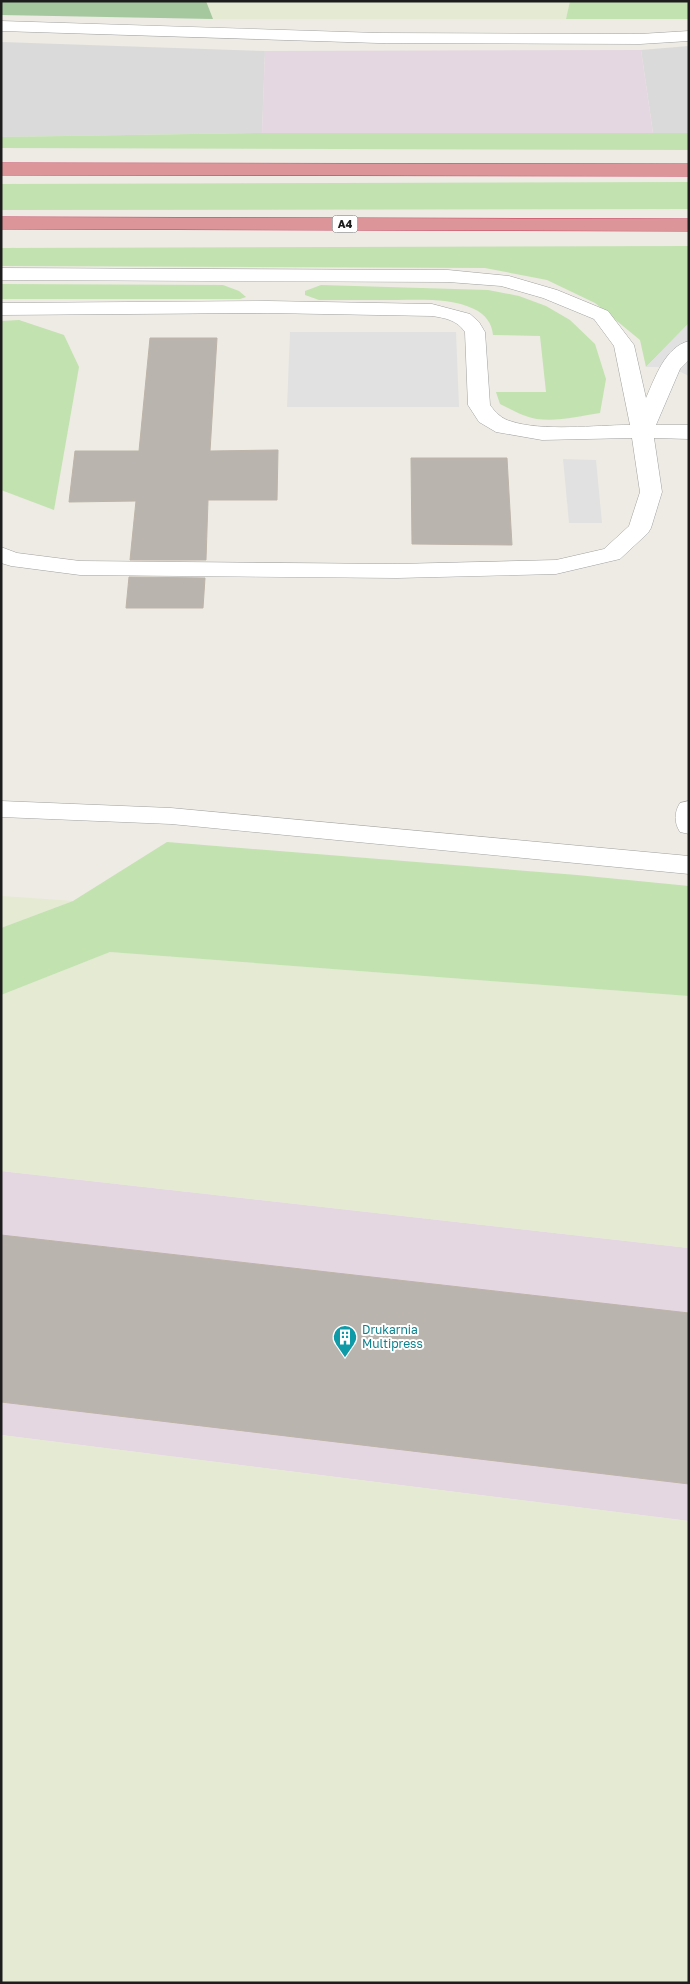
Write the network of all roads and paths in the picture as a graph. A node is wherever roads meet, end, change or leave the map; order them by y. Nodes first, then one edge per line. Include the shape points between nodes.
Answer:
1 (1, 26) edge
2 (689, 36) edge
3 (1, 169) edge
4 (689, 170) edge
5 (1, 223) edge
6 (689, 225) edge
7 (1, 274) edge
8 (1, 309) edge
9 (689, 347) edge
10 (642, 431) junction
11 (689, 432) edge
12 (1, 554) edge
13 (1, 809) edge
14 (689, 809) edge
15 (689, 826) edge
16 (689, 866) edge

1 - 2 street via 378,38 640,39
3 - 4 highway
5 - 6 highway, A4
7 - 10 street via 438,276 502,280 550,294 601,315 624,346
8 - 10 street via 268,308 453,313 466,319 475,332 479,405 488,417 504,427 542,433
9 - 10 street via 670,367
10 - 11 street
10 - 12 street via 652,492 640,528 612,554 556,567 397,571 80,568 11,559
13 - 16 street via 171,816
14 - 15 street

